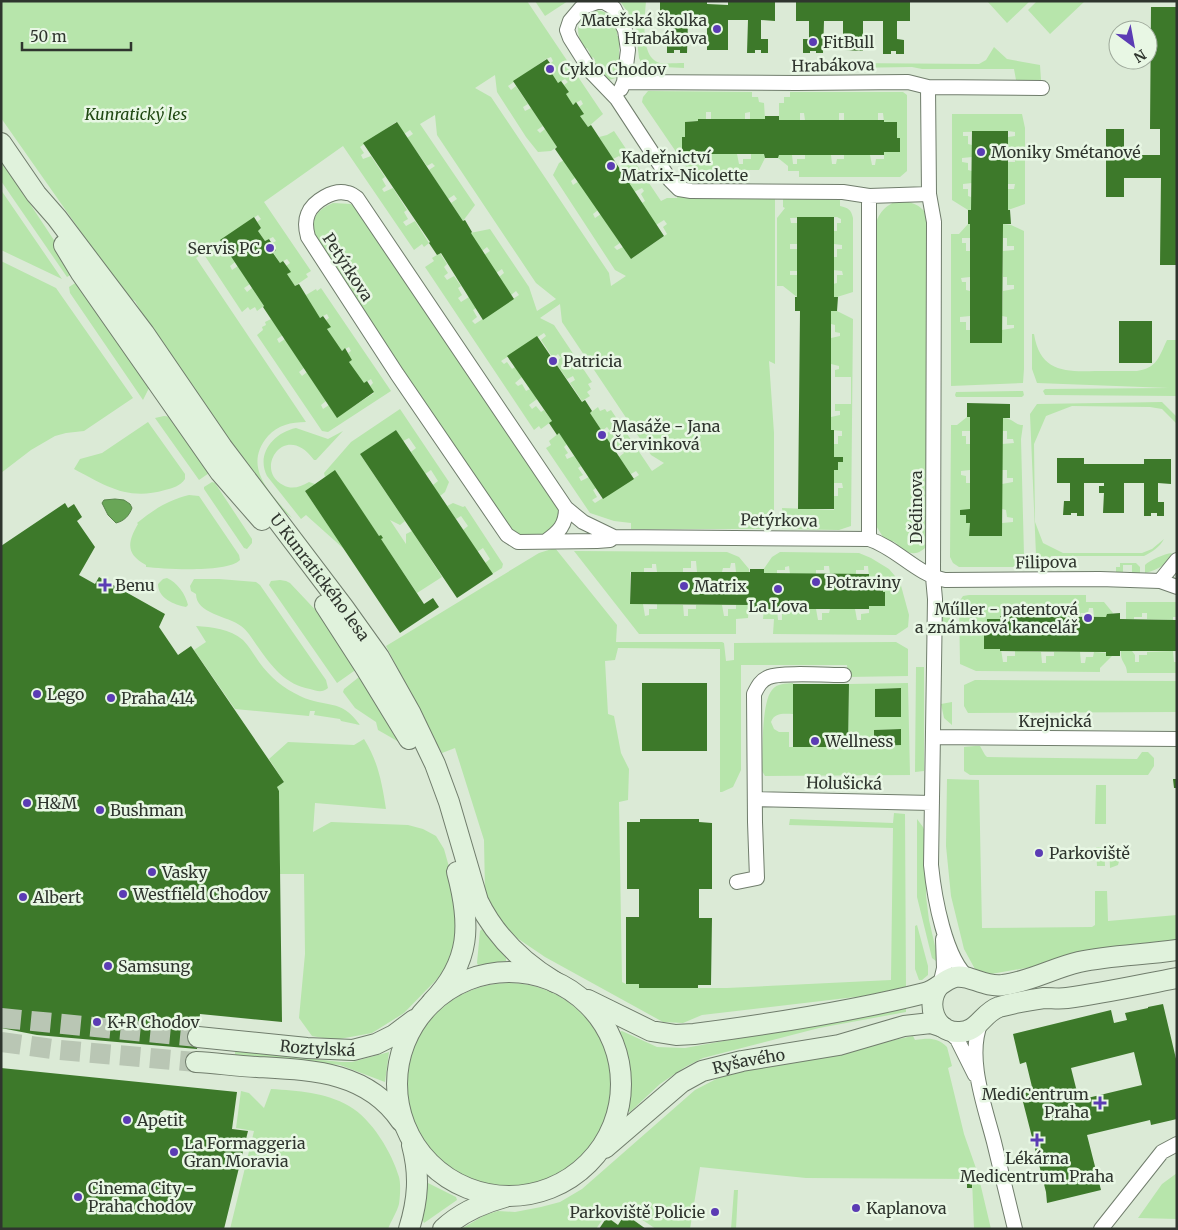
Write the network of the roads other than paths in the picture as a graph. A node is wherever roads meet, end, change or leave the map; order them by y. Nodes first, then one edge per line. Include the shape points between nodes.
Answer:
1 (624, 82) junction
2 (928, 87) junction
3 (1042, 88) dead end
4 (618, 99) junction
5 (1, 143) edge
6 (36, 194) junction
7 (929, 194) junction
8 (869, 196) junction
9 (566, 508) junction
10 (614, 537) junction
11 (869, 539) junction
12 (546, 541) junction
13 (1177, 560) edge
14 (933, 577) junction
15 (1160, 581) junction
16 (1177, 587) edge
17 (844, 675) dead end
18 (933, 737) junction
19 (1177, 739) edge
20 (755, 799) junction
21 (932, 803) junction
22 (737, 882) dead end
23 (942, 925) junction
24 (1177, 950) edge
25 (1177, 978) edge
26 (972, 980) junction
27 (560, 984) junction
28 (939, 986) junction
29 (429, 1006) junction
30 (982, 1020) junction
31 (944, 1028) junction
32 (198, 1037) tunnel mouth
33 (196, 1062) tunnel mouth
34 (978, 1082) junction
35 (406, 1129) junction
36 (1177, 1144) edge
37 (584, 1166) junction
38 (520, 1195) junction
39 (409, 1229) edge
40 (443, 1229) edge
41 (1015, 1229) edge
42 (1101, 1229) edge

1 - 2 street, Hrabákova via 908,82
1 - 4 street
1 - 4 street via 628,50 625,30 614,8 604,2 581,8 570,21 570,38 592,73
2 - 3 street, Hrabákova
2 - 7 street, Dědinova
4 - 8 street via 670,180 679,188 691,191 843,192
5 - 6 main road, U Kunratického lesa
6 - 27 main road, U Kunratického lesa via 144,333 222,447 379,658 435,764 478,901 490,924 532,966
6 - 29 main road, U Kunratického lesa via 81,273 220,472 267,527 334,617 420,759 458,875 465,922 461,960 449,983
7 - 8 street
7 - 14 street, Dědinova via 934,222
8 - 11 street
9 - 10 street, Petýrkova via 584,522
9 - 12 street via 562,527
9 - 12 street, Petýrkova via 357,198 348,193 334,192 313,206 306,221 308,237 501,527 511,540
10 - 11 street, Petýrkova
10 - 12 street, Petýrkova via 603,541
11 - 14 street, Petýrkova via 879,542
13 - 15 street
14 - 15 street, Filipova via 951,581
14 - 18 street, Dědinova
15 - 16 street, Filipova
17 - 20 street via 782,675 760,683 754,694
18 - 19 street, Krejnická
18 - 21 street, Dědinova
20 - 21 street, Holušická
20 - 22 street via 757,878
21 - 23 street, Dědinova via 932,865
23 - 26 street, Dědinova via 958,965
23 - 28 street, Dědinova via 944,968
24 - 26 main road, Ryšavého via 1087,960 1000,985 991,986
25 - 30 main road, Ryšavého via 999,1007
26 - 28 main road, Ryšavého via 953,978
26 - 30 main road via 986,996
27 - 28 main road, Ryšavého via 641,1027 676,1035 730,1030 855,1008 927,993
27 - 29 main road via 523,973 493,973 456,986
27 - 37 main road via 582,1000 601,1021 615,1048 620,1075 620,1095 612,1127
28 - 31 main road via 932,1000 932,1010
29 - 32 main road, Roztylská via 394,1035 353,1050
29 - 35 main road via 413,1026 398,1068 397,1095
30 - 31 main road, Ryšavého via 973,1029 963,1032
30 - 34 street via 976,1044
31 - 34 street via 957,1039
31 - 37 main road, Ryšavého via 931,1023 904,1026 839,1045 742,1060 702,1071 682,1082
33 - 35 main road, Roztylská via 291,1069 350,1079 383,1099
34 - 41 street
35 - 38 main road via 422,1156 451,1180 487,1194
35 - 39 main road via 418,1174 416,1202
36 - 42 street via 1162,1152
37 - 38 main road via 555,1185
38 - 40 main road via 484,1204

